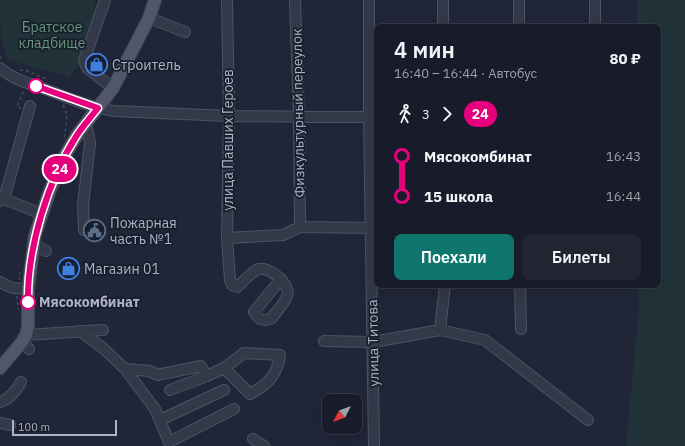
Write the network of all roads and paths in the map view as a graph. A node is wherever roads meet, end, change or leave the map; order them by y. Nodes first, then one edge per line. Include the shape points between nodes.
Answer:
1 (105, 0) edge
2 (155, 0) edge
3 (227, 0) edge
4 (231, 0) edge
5 (295, 0) edge
6 (369, 0) edge
7 (443, 0) edge
8 (519, 0) edge
9 (595, 0) edge
10 (149, 18) junction
11 (443, 24) edge
12 (518, 24) edge
13 (594, 24) edge
14 (185, 32) dead end
15 (0, 68) edge
16 (24, 88) dead end
17 (113, 88) junction
18 (29, 108) joint
19 (98, 108) junction
20 (229, 116) junction
21 (299, 116) junction
22 (373, 117) edge
23 (86, 123) junction
24 (2, 200) edge
25 (42, 214) junction
26 (300, 227) junction
27 (374, 228) edge
28 (84, 230) dead end
29 (227, 238) junction
30 (34, 244) junction
31 (46, 251) dead end
32 (280, 279) dead end
33 (0, 282) edge
34 (445, 288) edge
35 (520, 288) edge
36 (28, 289) junction
37 (521, 328) dead end
38 (103, 330) dead end
39 (440, 330) junction
40 (80, 331) junction
41 (324, 341) dead end
42 (26, 342) junction
43 (373, 342) junction
44 (0, 368) edge
45 (224, 368) junction
46 (125, 369) junction
47 (207, 376) junction
48 (21, 382) dead end
49 (170, 390) dead end
50 (224, 390) dead end
51 (0, 402) edge
52 (234, 409) dead end
53 (160, 420) junction
54 (588, 420) dead end
55 (253, 439) dead end
56 (264, 446) edge
57 (374, 446) edge

1 - 17 street via 84,61 86,68
2 - 10 main road
3 - 4 street
3 - 20 street, улица Павших Героев
5 - 21 street, Физкультурный переулок
6 - 22 street, улица Титова
7 - 11 street
8 - 12 street
9 - 13 street
10 - 14 street
10 - 17 main road
15 - 19 street via 23,81
16 - 18 path via 17,106
17 - 19 main road
18 - 24 street
19 - 20 street via 114,111
19 - 23 main road
20 - 21 street
20 - 29 street, улица Павших Героев
21 - 22 street
21 - 26 street, Физкультурный переулок
22 - 27 street, улица Титова
23 - 25 main road via 64,157
23 - 28 street via 90,143 83,205
24 - 25 street
25 - 30 main road
26 - 27 street
26 - 29 street via 283,235
27 - 43 street, улица Титова
29 - 32 street, улица Павших Героев via 232,285 237,287 259,269 266,269
30 - 31 street
30 - 36 main road
33 - 36 street via 12,288
34 - 39 street
35 - 37 street
36 - 42 main road
38 - 40 street
39 - 43 street
39 - 54 street via 485,340
40 - 42 street
40 - 46 street via 104,348
41 - 43 street
42 - 44 main road
43 - 57 street, улица Титова
45 - 45 street via 244,353 280,355 274,375 250,394
45 - 47 street
46 - 47 street via 150,371 156,375 201,366
46 - 53 street via 155,409
47 - 49 street
48 - 51 street via 16,392
50 - 53 street
52 - 53 street via 169,442
55 - 56 street

